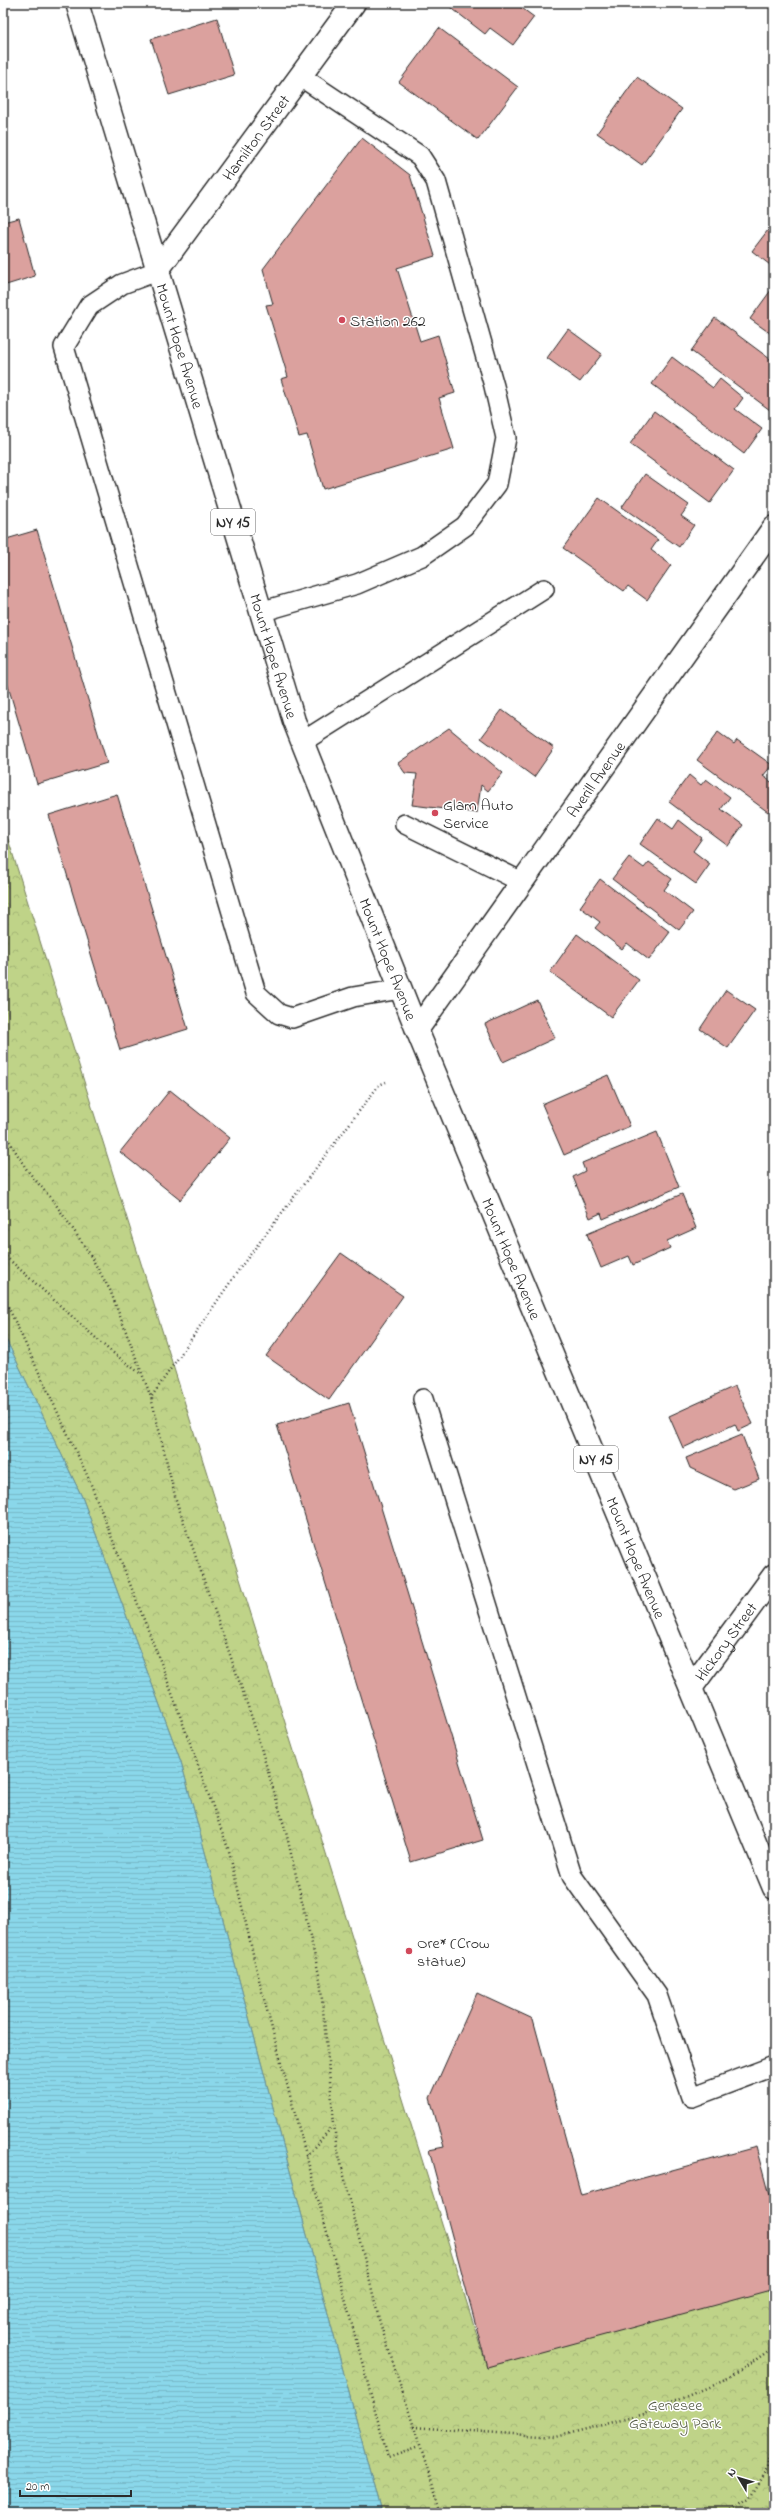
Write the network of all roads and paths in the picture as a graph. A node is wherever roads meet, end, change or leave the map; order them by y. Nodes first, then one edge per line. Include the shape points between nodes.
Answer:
1 (77, 3) edge
2 (354, 3) edge
3 (300, 76) junction
4 (157, 270) junction
5 (774, 527) edge
6 (544, 589) dead end
7 (260, 612) junction
8 (302, 742) junction
9 (405, 824) dead end
10 (522, 882) junction
11 (400, 989) junction
12 (417, 1030) junction
13 (386, 1082) dead end
14 (3, 1131) edge
15 (3, 1254) edge
16 (3, 1296) edge
17 (141, 1374) junction
18 (151, 1397) junction
19 (423, 1399) dead end
20 (773, 1579) edge
21 (691, 1688) junction
22 (774, 1888) edge
23 (774, 2066) edge
24 (334, 2126) junction
25 (306, 2156) junction
26 (774, 2347) edge
27 (413, 2428) junction
28 (774, 2439) edge
29 (419, 2447) junction
30 (442, 2513) edge
31 (727, 2513) edge

1 - 4 main road, Mount Hope Avenue / NY 15
2 - 3 main road, Hamilton Street
3 - 4 main road, Hamilton Street
3 - 7 lane via 420,156 436,180 494,386 506,438 497,484 465,526 429,552 357,584
4 - 7 main road, Mount Hope Avenue / NY 15
4 - 11 lane via 122,284 89,306 64,347 256,993 279,1014 292,1018 353,997
5 - 10 main road, Averill Avenue
6 - 8 lane
7 - 8 main road, Mount Hope Avenue / NY 15
8 - 11 main road, Mount Hope Avenue / NY 15
9 - 10 lane
10 - 12 main road, Averill Avenue
11 - 12 main road, Mount Hope Avenue / NY 15
12 - 21 main road, Mount Hope Avenue / NY 15
13 - 18 path via 379,1085 240,1268
14 - 17 path via 27,1170 54,1202 100,1272 127,1329
15 - 17 path via 108,1349
16 - 25 path via 88,1477 161,1664 229,1851 261,1988
17 - 18 path
18 - 24 path via 180,1513 247,1704 286,1832 320,1979
19 - 23 lane via 572,1876 658,1995 692,2097
20 - 21 main road, Hickory Street
21 - 22 main road, Mount Hope Avenue / NY 15
24 - 25 path
24 - 27 path via 380,2323
25 - 29 path via 388,2458
26 - 27 path via 728,2378 644,2414 555,2437
27 - 29 path
28 - 31 path via 769,2467 749,2498
29 - 30 path

